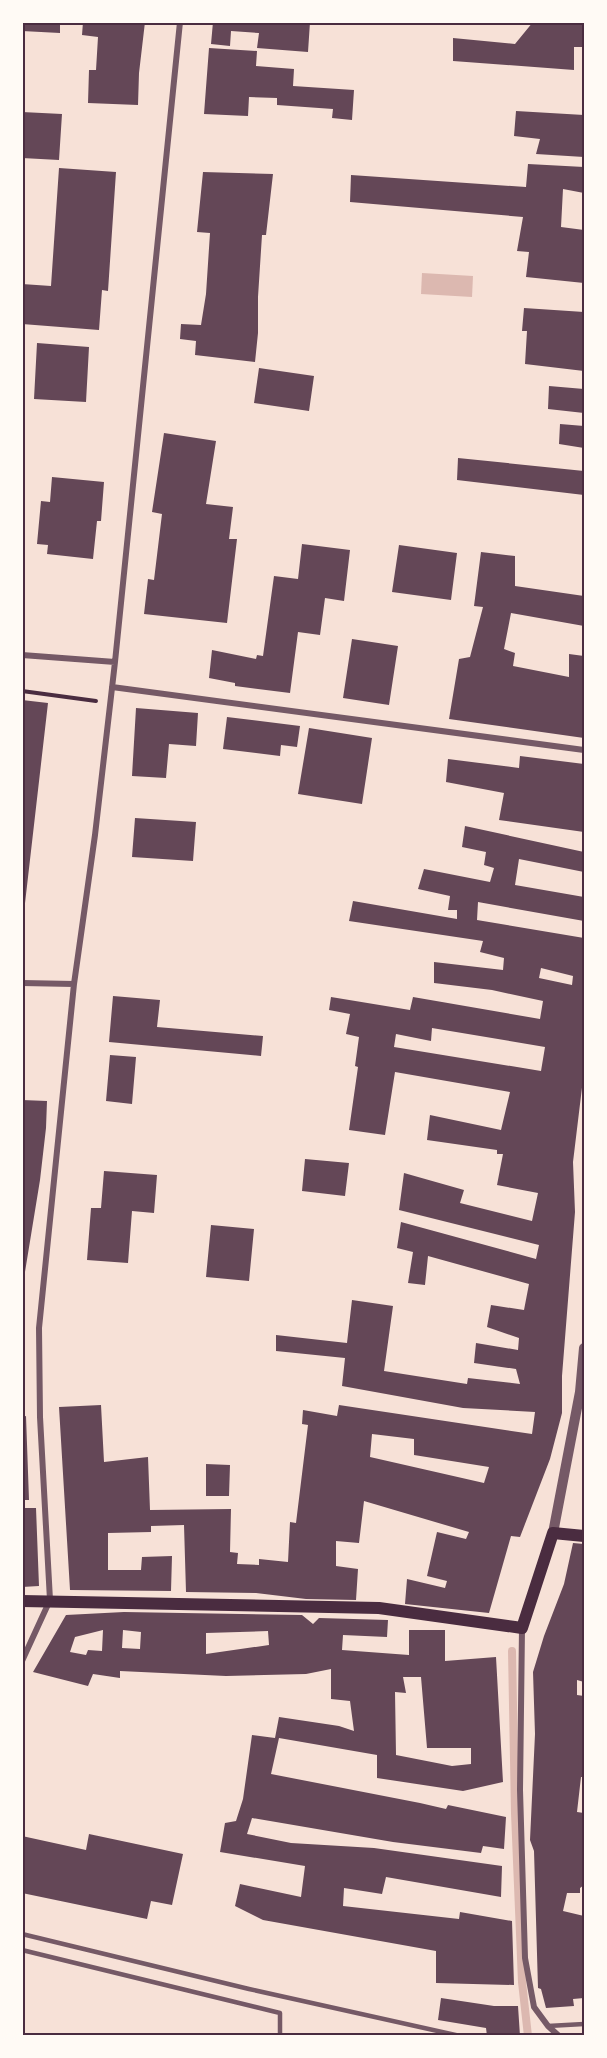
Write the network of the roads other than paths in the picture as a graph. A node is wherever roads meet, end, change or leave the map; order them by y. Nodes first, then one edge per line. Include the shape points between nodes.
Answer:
1 (180, 22) edge
2 (22, 655) edge
3 (115, 662) junction
4 (112, 687) junction
5 (585, 750) edge
6 (22, 983) edge
7 (74, 984) junction
8 (585, 1348) edge
9 (553, 1533) junction
10 (585, 1536) edge
11 (50, 1600) junction
12 (22, 1601) edge
13 (522, 1628) junction
14 (22, 1661) edge
15 (22, 1935) edge
16 (22, 1950) edge
17 (585, 2024) edge
18 (548, 2026) junction
19 (280, 2036) edge
20 (460, 2036) edge
21 (559, 2036) edge

1 - 3 street
2 - 3 street
3 - 4 street
4 - 5 street
4 - 7 street
6 - 7 street
7 - 11 street via 39,1328
8 - 9 street
9 - 10 main road
9 - 13 main road
11 - 12 main road
11 - 13 main road via 379,1608
11 - 14 street
13 - 18 street via 520,1790 525,1958 534,2007
15 - 20 lane
16 - 19 lane via 280,2013
17 - 18 lane
18 - 21 street

